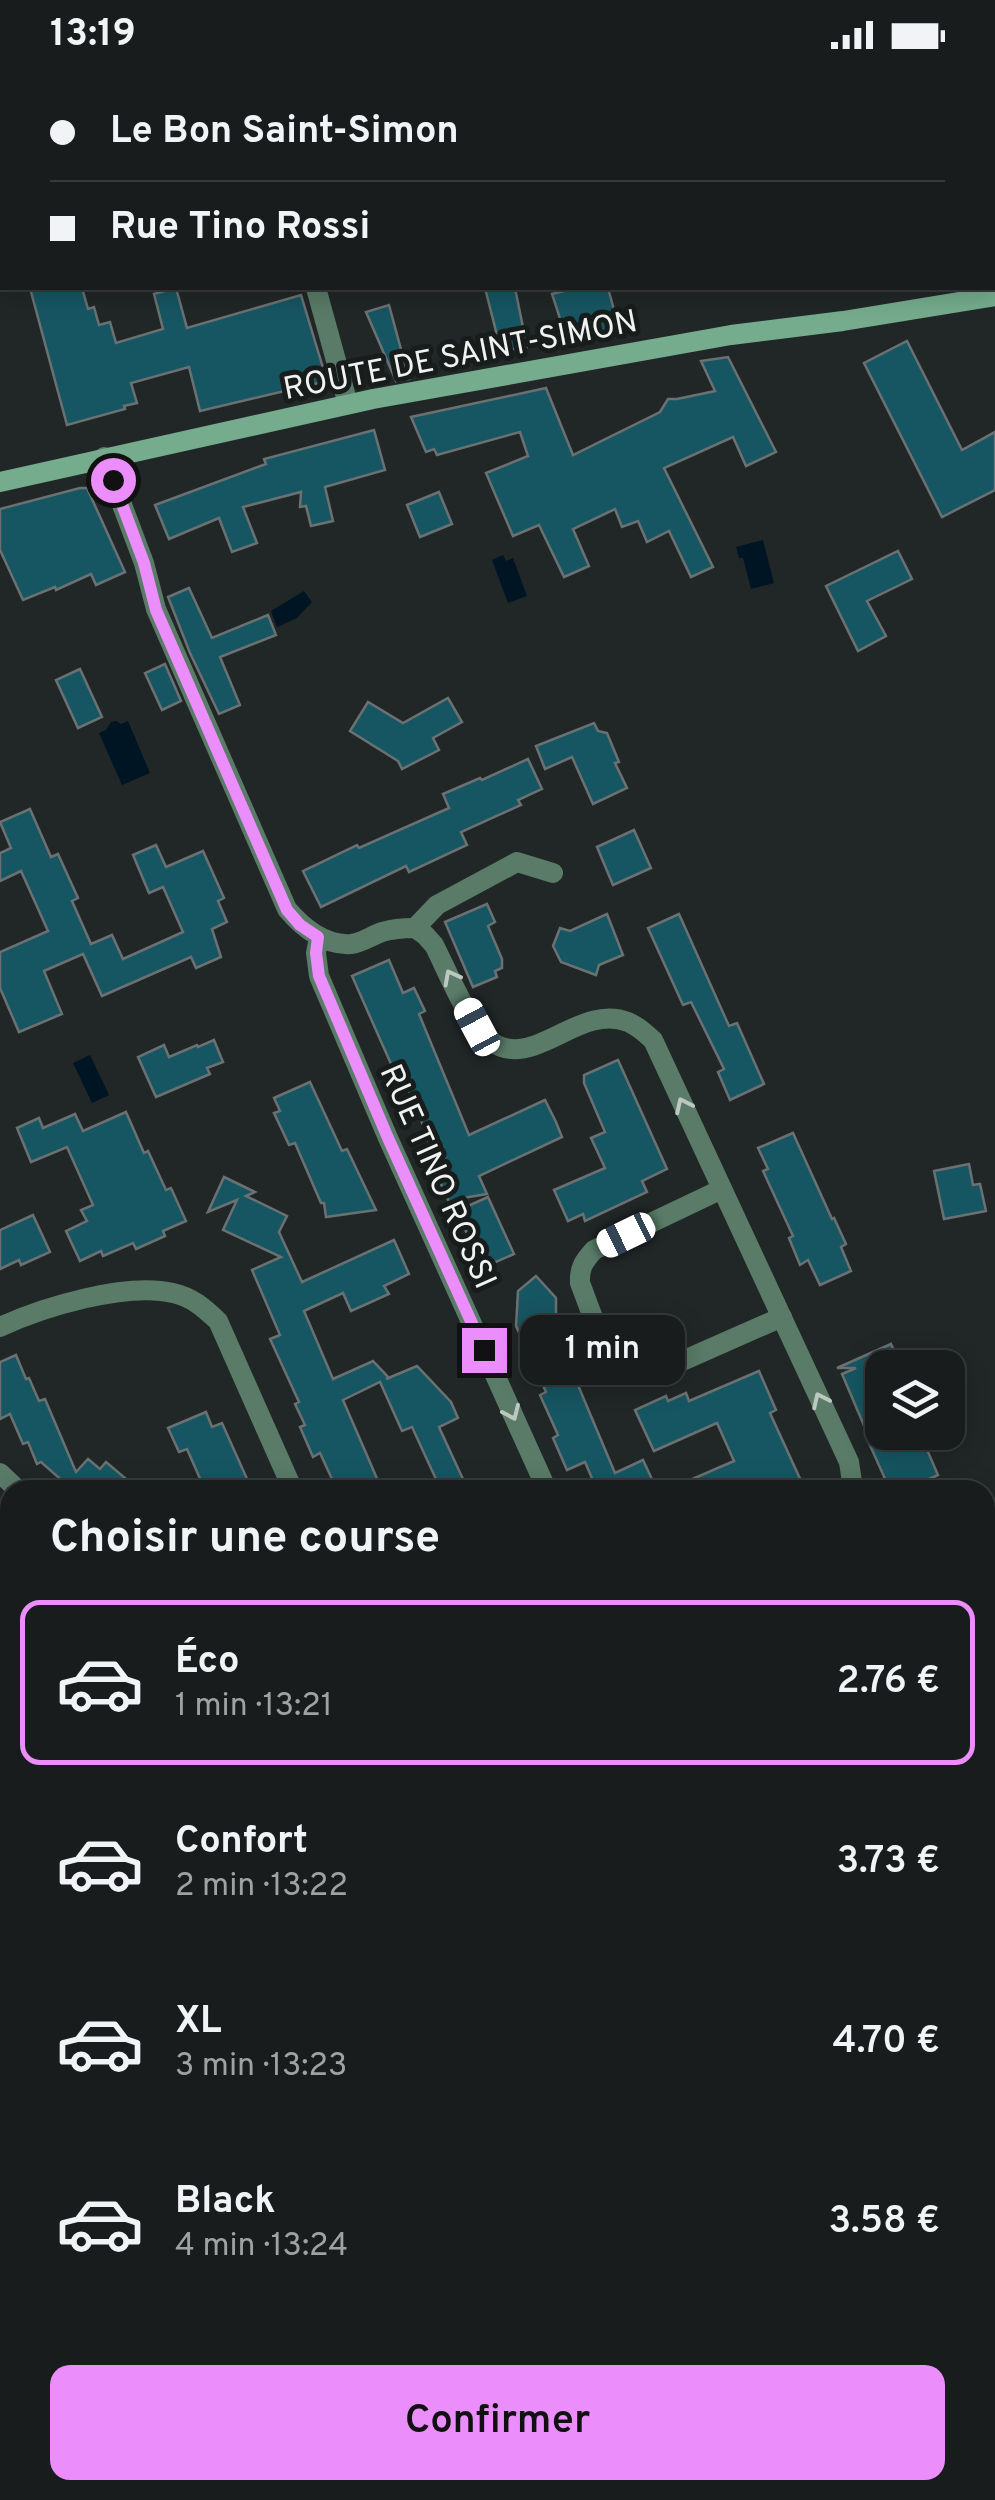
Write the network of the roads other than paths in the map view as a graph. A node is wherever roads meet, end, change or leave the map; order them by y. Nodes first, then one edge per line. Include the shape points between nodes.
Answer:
1 (317, 290) edge
2 (995, 296) edge
3 (348, 404) junction
4 (104, 457) junction
5 (0, 482) edge
6 (553, 873) dead end
7 (414, 928) junction
8 (318, 937) junction
9 (722, 1189) junction
10 (782, 1316) junction
11 (0, 1327) edge
12 (290, 1480) edge
13 (543, 1480) edge
14 (852, 1480) edge

1 - 3 street
2 - 3 main road, ROUTE DE SAINT-SIMON
3 - 4 main road, ROUTE DE SAINT-SIMON
4 - 5 main road, ROUTE DE SAINT-SIMON
4 - 8 street via 156,610 287,910
6 - 7 street via 517,862 437,905
7 - 8 street via 352,944
9 -> 7 street via 654,1040 627,1021 608,1018 522,1050 507,1049 477,1027 434,945
8 -> 13 street, RUE TINO ROSSI via 319,976
9 - 10 street
9 - 10 street via 585,1260 580,1283 611,1356 646,1377
14 -> 10 street
11 - 12 street via 56,1305 143,1289 199,1303 218,1321

